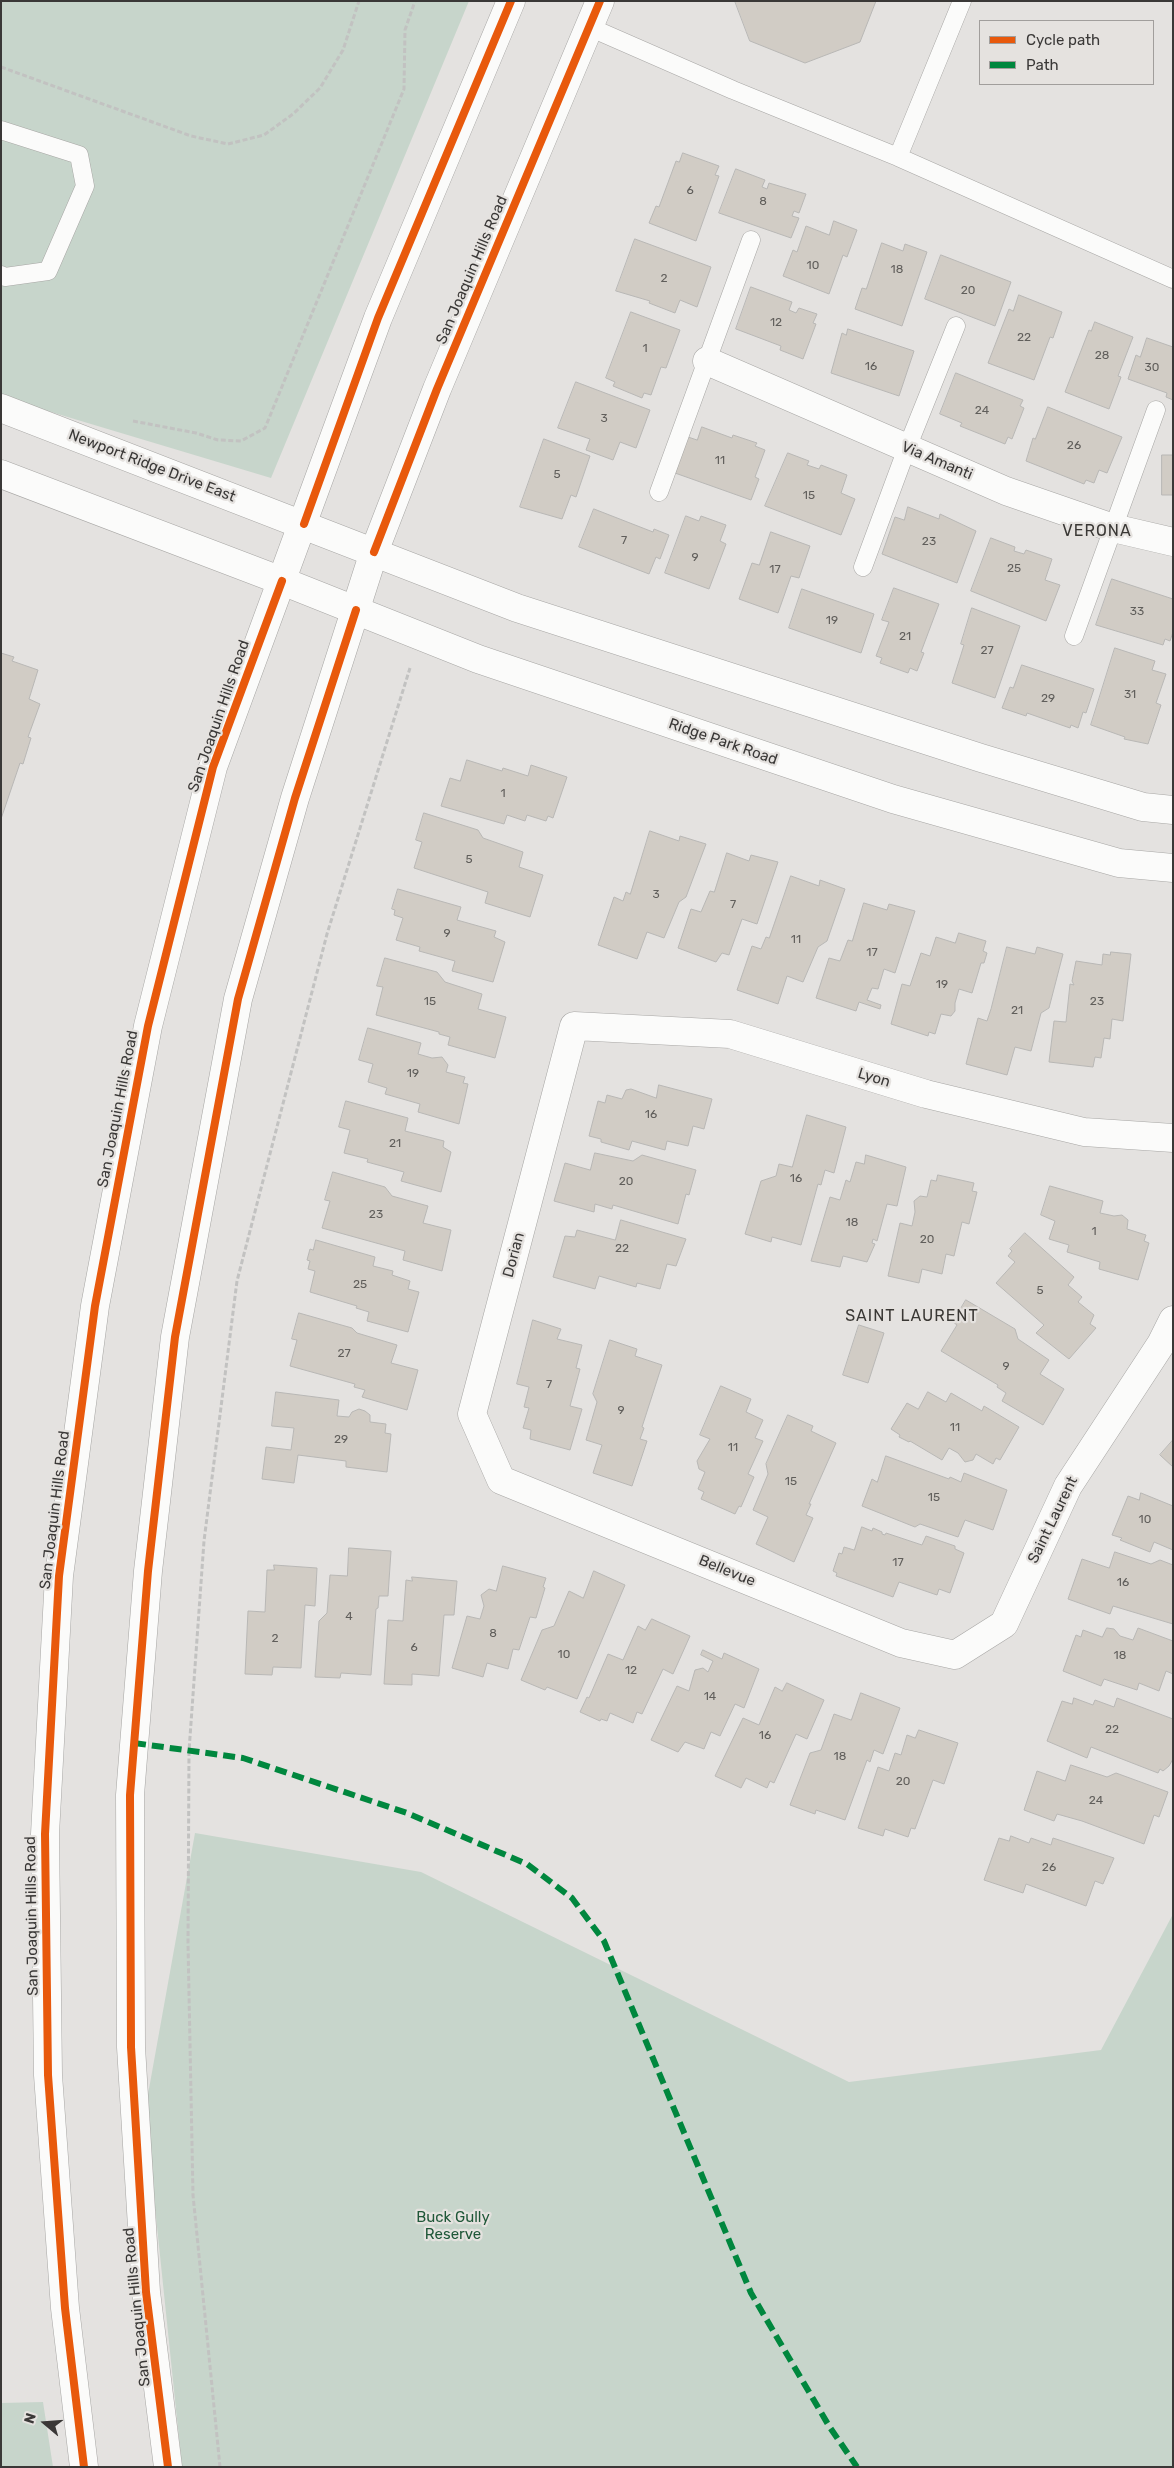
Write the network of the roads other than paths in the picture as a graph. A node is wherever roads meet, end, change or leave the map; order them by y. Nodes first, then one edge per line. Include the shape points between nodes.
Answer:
1 (511, 1) edge
2 (600, 1) edge
3 (962, 1) edge
4 (589, 27) junction
5 (1, 130) edge
6 (898, 157) junction
7 (752, 240) dead end
8 (1, 275) edge
9 (1173, 279) edge
10 (956, 326) dead end
11 (707, 361) junction
12 (1, 408) edge
13 (1156, 410) dead end
14 (907, 448) junction
15 (1, 474) edge
16 (659, 492) dead end
17 (304, 524) junction
18 (1113, 528) junction
19 (1173, 542) edge
20 (374, 552) junction
21 (863, 568) dead end
22 (282, 581) junction
23 (356, 610) junction
24 (1074, 636) dead end
25 (1173, 810) edge
26 (1173, 868) edge
27 (574, 1026) joint
28 (1173, 1138) edge
29 (1173, 1320) edge
30 (501, 1480) joint
31 (955, 1655) joint
32 (84, 2467) edge
33 (168, 2467) edge

1 - 17 main road, San Joaquin Hills Road via 378,318
2 - 4 main road, San Joaquin Hills Road
3 - 6 lane
4 - 6 lane
4 - 20 main road, San Joaquin Hills Road via 436,389
5 - 8 lane via 79,155 85,186 48,271
6 - 9 lane
7 - 11 lane
10 - 14 lane
11 - 14 main road, Via Amanti
11 - 16 lane
12 - 17 main road, Newport Ridge Drive East
13 - 18 lane
14 - 18 main road, Via Amanti via 1006,491
14 - 21 lane
15 - 22 main road
17 - 20 main road
17 - 22 main road, San Joaquin Hills Road
18 - 19 main road, Via Amanti
18 - 24 lane
20 - 23 main road, San Joaquin Hills Road
20 - 25 main road via 516,608 943,746 1143,807
22 - 23 main road, Ridge Park Road
22 - 32 main road, San Joaquin Hills Road via 213,767 148,1026 95,1306 59,1576 44,1834 48,2075 64,2308
23 - 26 main road, Ridge Park Road via 478,659 893,799 1119,864
23 - 33 main road, San Joaquin Hills Road via 295,798 238,999 175,1337 148,1571 130,1794 131,2047 146,2292
27 - 28 main road, Lyon via 730,1034 926,1094 1084,1132
27 - 30 main road, Dorian via 472,1414
29 - 31 main road, Saint Laurent via 1161,1344 1068,1486 1004,1624
30 - 31 main road, Bellevue via 901,1642

